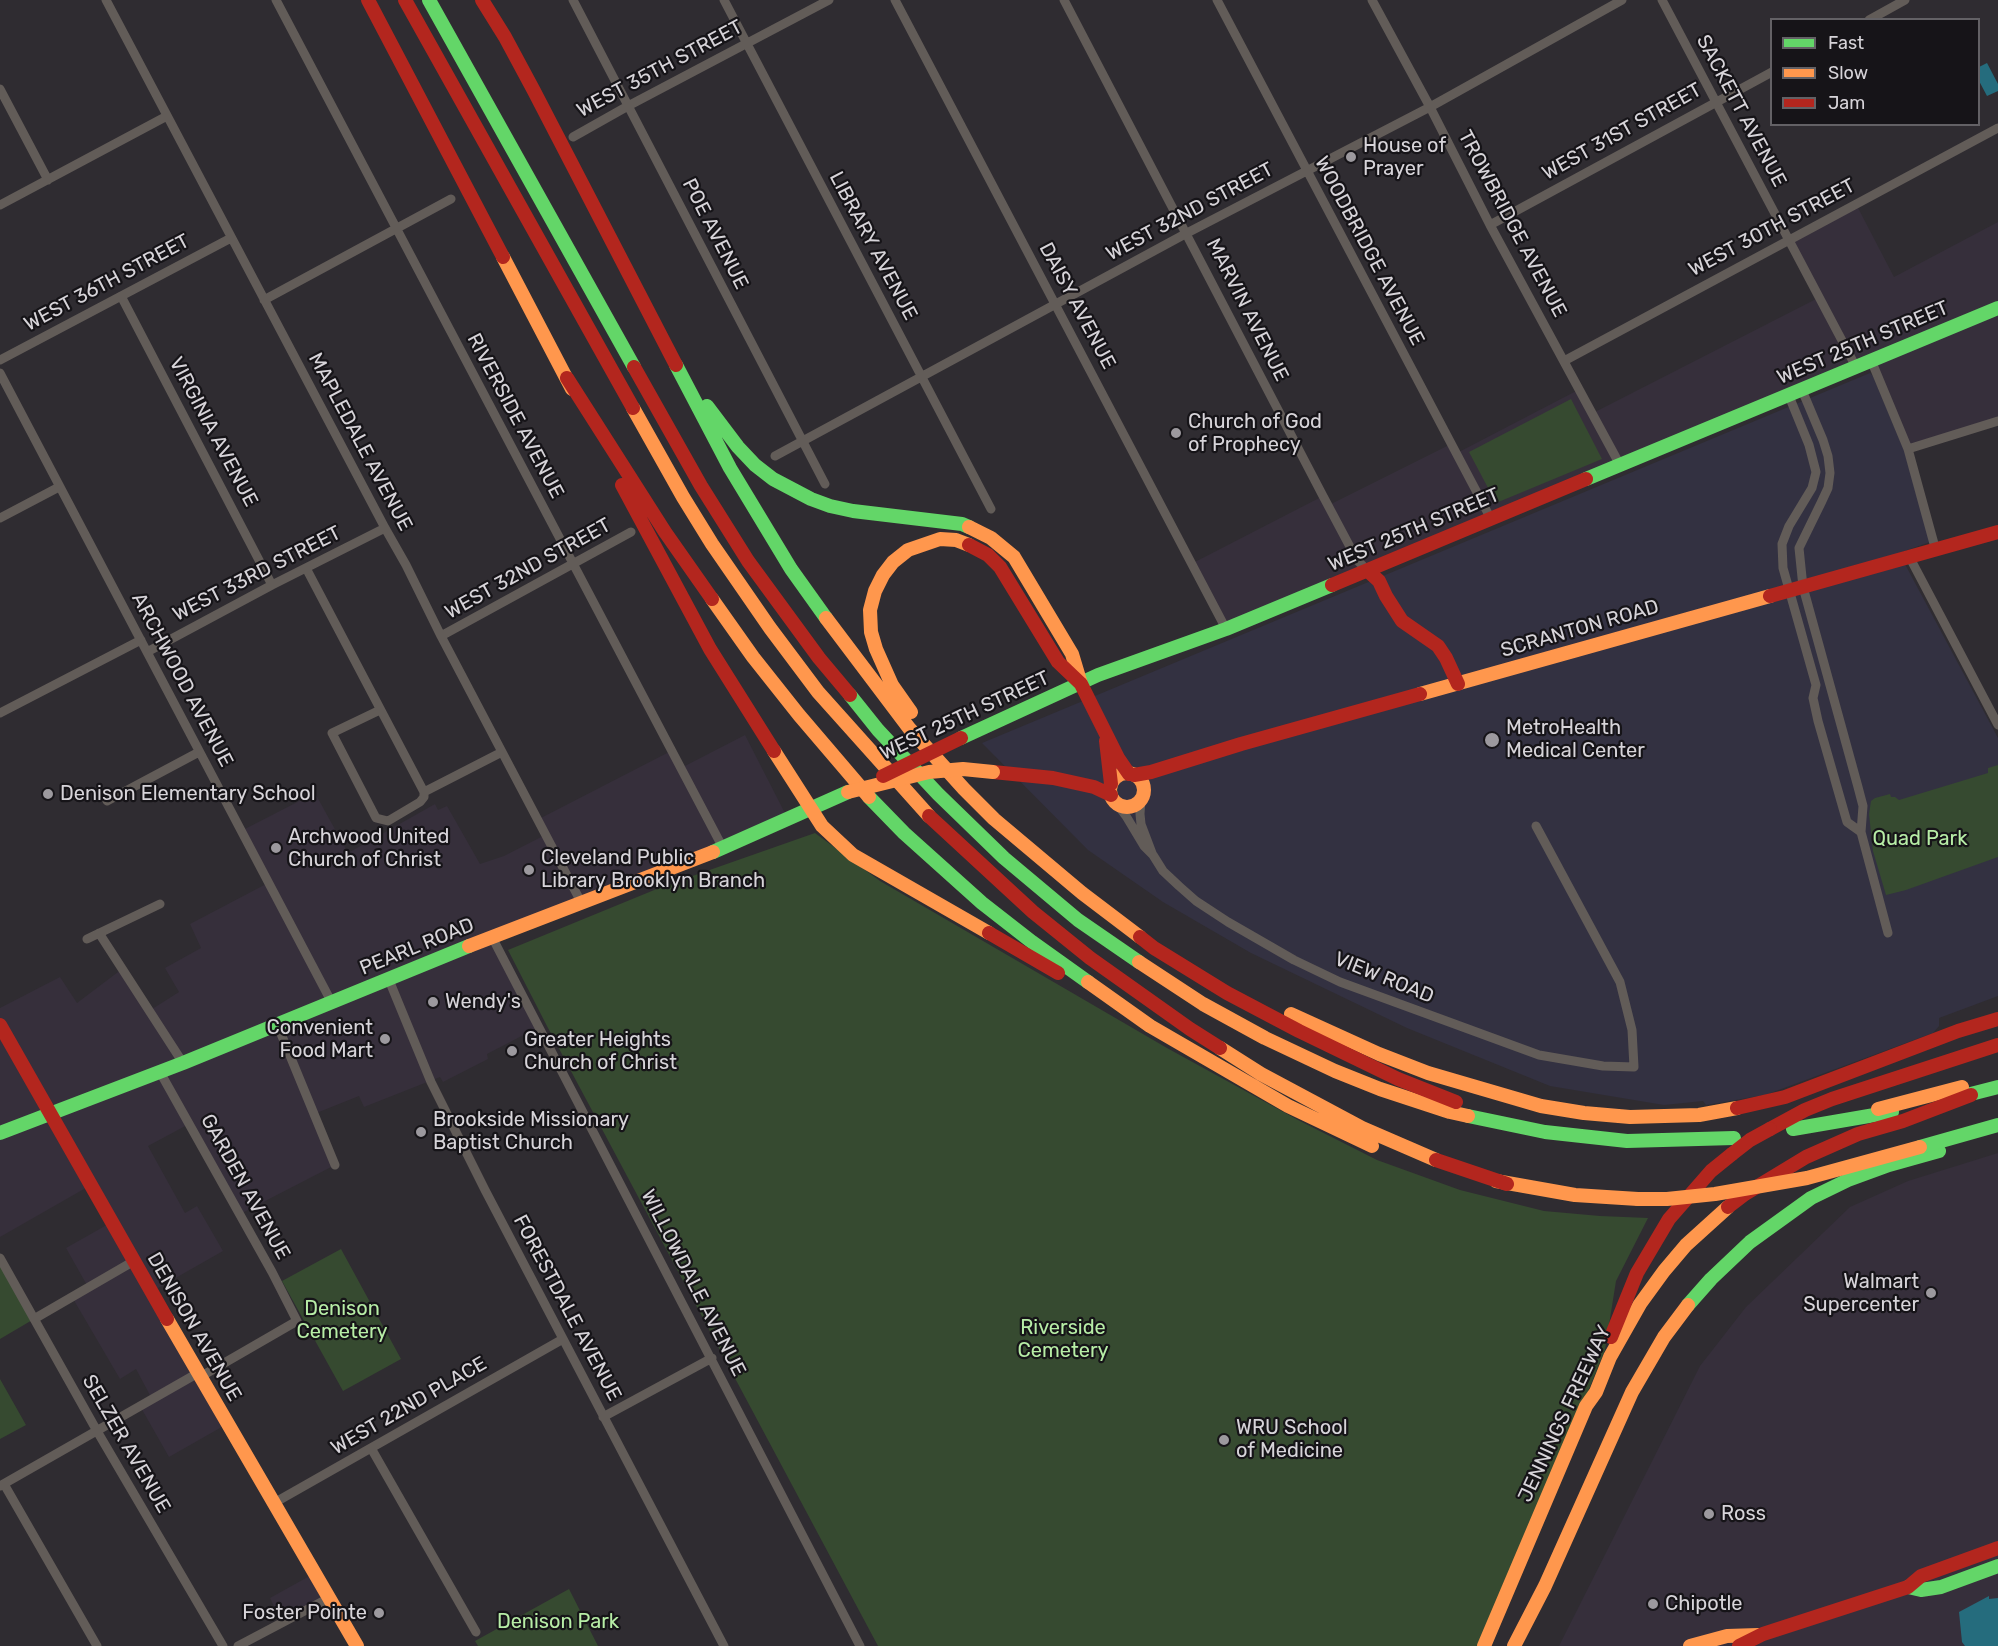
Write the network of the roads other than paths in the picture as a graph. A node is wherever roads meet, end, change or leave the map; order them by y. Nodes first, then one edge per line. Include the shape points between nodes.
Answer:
1 (106, 0) edge
2 (276, 0) edge
3 (368, 0) edge
4 (405, 0) edge
5 (429, 0) edge
6 (482, 0) edge
7 (573, 0) edge
8 (724, 0) edge
9 (829, 0) edge
10 (895, 0) edge
11 (1064, 0) edge
12 (1217, 0) edge
13 (1372, 0) edge
14 (1622, 0) edge
15 (1662, 0) edge
16 (1905, 0) edge
17 (1873, 18) edge
18 (747, 44) junction
19 (1770, 73) edge
20 (0, 89) edge
21 (1716, 101) junction
22 (628, 106) junction
23 (1430, 107) junction
24 (167, 116) junction
25 (1998, 129) edge
26 (573, 137) dead end
27 (1306, 171) junction
28 (48, 180) junction
29 (451, 199) dead end
30 (0, 205) edge
31 (1490, 225) junction
32 (396, 228) junction
33 (1187, 233) junction
34 (231, 238) junction
35 (1788, 240) junction
36 (630, 275) junction
37 (121, 296) junction
38 (264, 300) junction
39 (1056, 303) junction
40 (1998, 308) edge
41 (0, 360) edge
42 (1871, 360) junction
43 (1563, 361) junction
44 (1856, 367) junction
45 (0, 373) edge
46 (567, 378) junction
47 (921, 378) junction
48 (1802, 390) junction
49 (1789, 396) junction
50 (1998, 421) edge
51 (802, 442) junction
52 (1908, 449) junction
53 (775, 456) dead end
54 (1828, 459) junction
55 (1815, 462) junction
56 (1620, 465) junction
57 (825, 484) dead end
58 (59, 487) junction
59 (991, 509) dead end
60 (0, 518) edge
61 (1491, 519) junction
62 (385, 528) junction
63 (631, 532) dead end
64 (1998, 532) edge
65 (1936, 550) junction
66 (1910, 558) junction
67 (573, 565) junction
68 (306, 568) junction
69 (1368, 571) junction
70 (272, 585) junction
71 (1803, 587) junction
72 (1788, 591) junction
73 (1226, 629) junction
74 (441, 636) junction
75 (141, 640) junction
76 (1821, 648) junction
77 (147, 652) junction
78 (1807, 652) junction
79 (1829, 681) junction
80 (1081, 684) junction
81 (1458, 684) junction
82 (1816, 685) junction
83 (380, 710) junction
84 (0, 713) edge
85 (1998, 724) edge
86 (1105, 733) junction
87 (199, 752) junction
88 (502, 752) junction
89 (1174, 765) junction
90 (1131, 774) junction
91 (423, 792) junction
92 (848, 792) junction
93 (1113, 794) junction
94 (1142, 796) junction
95 (107, 801) dead end
96 (810, 809) junction
97 (1536, 826) dead end
98 (1861, 832) junction
99 (1018, 839) junction
100 (723, 848) junction
101 (1153, 855) junction
102 (1082, 893) junction
103 (581, 902) junction
104 (160, 904) dead end
105 (99, 933) junction
106 (1888, 933) dead end
107 (492, 937) junction
108 (87, 939) dead end
109 (389, 980) junction
110 (332, 1003) junction
111 (1998, 1019) edge
112 (277, 1024) junction
113 (0, 1025) edge
114 (1150, 1026) junction
115 (1998, 1045) edge
116 (183, 1063) junction
117 (160, 1072) junction
118 (1998, 1077) edge
119 (1998, 1087) edge
120 (1971, 1095) junction
121 (50, 1114) junction
122 (1850, 1120) junction
123 (1998, 1125) edge
124 (1793, 1129) dead end
125 (1545, 1132) junction
126 (0, 1133) edge
127 (1998, 1134) edge
128 (1734, 1138) dead end
129 (335, 1165) dead end
130 (1507, 1184) junction
131 (0, 1258) edge
132 (134, 1262) junction
133 (34, 1319) junction
134 (563, 1339) junction
135 (712, 1358) junction
136 (199, 1375) junction
137 (1586, 1406) junction
138 (603, 1417) junction
139 (97, 1431) junction
140 (371, 1448) junction
141 (2, 1485) edge
142 (274, 1503) junction
143 (1998, 1548) edge
144 (1998, 1566) edge
145 (1545, 1586) junction
146 (1908, 1587) junction
147 (330, 1598) junction
148 (476, 1632) dead end
149 (1763, 1634) junction
150 (97, 1646) edge
151 (223, 1646) edge
152 (238, 1646) edge
153 (357, 1646) edge
154 (724, 1646) edge
155 (860, 1646) edge
156 (1484, 1646) edge
157 (1514, 1646) edge
158 (1519, 1646) edge
159 (1690, 1646) edge
160 (1739, 1646) edge

1 - 24 street, MAPLEDALE AVENUE
2 - 32 street, RIVERSIDE AVENUE
3 - 46 main road
4 - 130 main road via 712,544 818,692 920,807 1057,931 1200,1036 1362,1128 1459,1169
5 - 125 main road via 728,530 780,607 838,682 946,802 1004,858 1078,920 1203,1004 1335,1071 1415,1101 1490,1122
6 - 36 main road
7 - 22 street, POE AVENUE
8 - 18 street, LIBRARY AVENUE
9 - 18 street, WEST 35TH STREET
10 - 39 street, DAISY AVENUE
11 - 33 street, MARVIN AVENUE
12 - 27 street, WOODBRIDGE AVENUE
13 - 23 street, TROWBRIDGE AVENUE
14 - 23 street, WEST 32ND STREET
15 - 21 street, SACKETT AVENUE
16 - 17 street
18 - 22 street, WEST 35TH STREET
18 - 47 street, LIBRARY AVENUE
19 - 21 street, WEST 31ST STREET
20 - 28 street
21 - 31 street, WEST 31ST STREET
21 - 35 street, SACKETT AVENUE
22 - 26 street, WEST 35TH STREET
22 - 51 street, POE AVENUE
23 - 27 street, WEST 32ND STREET
23 - 31 street, TROWBRIDGE AVENUE
24 - 28 street
24 - 34 street, MAPLEDALE AVENUE
25 - 35 street, WEST 30TH STREET
27 - 33 street, WEST 32ND STREET
27 - 61 street, WOODBRIDGE AVENUE
28 - 30 street
29 - 32 street
31 - 43 street, TROWBRIDGE AVENUE
32 - 38 street
32 - 67 street, RIVERSIDE AVENUE
33 - 39 street, WEST 32ND STREET
33 - 69 street, MARVIN AVENUE via 1323,496
34 - 37 street, WEST 36TH STREET
34 - 38 street, MAPLEDALE AVENUE
35 - 43 street, WEST 30TH STREET
35 - 44 street, SACKETT AVENUE
36 - 80 main road via 709,409 755,465 794,492 830,506 962,524 991,538 1014,557 1025,573 1072,654
36 - 99 main road via 730,468 820,612 909,728 964,789
37 - 41 street, WEST 36TH STREET
37 - 70 street, VIRGINIA AVENUE
38 - 62 street, MAPLEDALE AVENUE
39 - 47 street, WEST 32ND STREET
39 - 73 street, DAISY AVENUE
40 - 42 main road, WEST 25TH STREET
42 - 44 main road, WEST 25TH STREET
42 - 52 street
43 - 56 street, TROWBRIDGE AVENUE
44 - 48 main road, WEST 25TH STREET
45 - 58 street, ARCHWOOD AVENUE
46 - 96 main road via 710,649
46 - 114 main road via 665,532 734,631 875,803 982,903
47 - 51 street, WEST 32ND STREET
47 - 59 street, LIBRARY AVENUE
48 - 49 main road, WEST 25TH STREET
48 - 54 street
49 - 55 street
49 - 56 main road, WEST 25TH STREET
50 - 52 street
51 - 53 street, WEST 32ND STREET
51 - 57 street, POE AVENUE
52 - 65 street
54 - 55 street
54 - 71 street via 1828,488 1799,548
55 - 72 street via 1812,488 1782,544
56 - 61 main road, WEST 25TH STREET
58 - 60 street
58 - 75 street, ARCHWOOD AVENUE
61 - 69 main road, WEST 25TH STREET
62 - 68 street, WEST 33RD STREET
62 - 74 street, MAPLEDALE AVENUE
63 - 67 street, WEST 32ND STREET
64 - 65 main road, SCRANTON ROAD
65 - 66 main road, SCRANTON ROAD
66 - 71 main road, SCRANTON ROAD
66 - 85 street
67 - 74 street, WEST 32ND STREET
67 - 100 street, RIVERSIDE AVENUE
68 - 70 street, WEST 33RD STREET
68 - 83 street
69 - 73 main road, WEST 25TH STREET
69 - 81 main road via 1379,581 1402,621 1438,646
70 - 77 street, WEST 33RD STREET
71 - 72 main road, SCRANTON ROAD
71 - 76 street
72 - 78 street
72 - 81 main road, SCRANTON ROAD
73 - 80 main road, WEST 25TH STREET
74 - 88 street, MAPLEDALE AVENUE
75 - 77 street, ARCHWOOD AVENUE
75 - 84 street
76 - 78 street
76 - 79 street
77 - 87 street, ARCHWOOD AVENUE
78 - 82 street
79 - 82 street
79 - 98 street via 1863,806
80 - 86 main road
80 - 92 main road, WEST 25TH STREET, bridge
80 - 99 main road via 1058,662 1000,567 975,547 956,540 924,543 893,562 875,591 870,610 871,632 884,668 944,757
81 - 89 main road, SCRANTON ROAD
82 - 98 street via 1813,698 1818,721 1847,822
83 - 91 street
83 - 91 street via 332,733 376,818 388,821 420,802
86 - 90 main road
86 - 93 main road
87 - 95 street
87 - 110 street, ARCHWOOD AVENUE
88 - 91 street
88 - 103 street, MAPLEDALE AVENUE
89 - 90 main road, SCRANTON ROAD
89 - 94 main road, SCRANTON ROAD
90 - 93 main road via 1118,776
90 - 94 main road via 1142,783
92 - 93 main road, bridge via 945,770 1053,778
92 - 96 main road, PEARL ROAD
93 - 94 main road via 1128,807 1138,803
93 - 101 street, VIEW ROAD
94 - 101 street, VIEW ROAD via 1141,824
96 - 100 main road, PEARL ROAD
96 - 114 main road via 823,828 853,855
97 - 101 street, VIEW ROAD via 1620,982 1632,1030 1634,1067 1594,1065 1539,1055 1340,982 1252,937 1196,901 1170,879
98 - 106 street
99 - 102 main road
100 - 103 main road, PEARL ROAD
102 - 111 main road via 1246,992 1379,1054 1511,1098 1584,1113 1666,1117 1741,1107 1809,1089
102 - 125 main road via 1188,971 1299,1031 1425,1091
103 - 107 main road, PEARL ROAD
104 - 105 street
105 - 108 street
105 - 116 street
107 - 109 main road, PEARL ROAD
107 - 135 street, WILLOWDALE AVENUE
109 - 110 main road, PEARL ROAD
109 - 134 street, FORESTDALE AVENUE via 431,1082
110 - 112 main road, PEARL ROAD
112 - 116 main road, PEARL ROAD
112 - 129 street
113 - 121 main road, DENISON AVENUE
114 - 130 main road via 1288,1106 1384,1152
115 - 137 main road, bridge via 1805,1110 1750,1140 1711,1171 1669,1219 1637,1273
116 - 117 main road, PEARL ROAD
117 - 121 main road, PEARL ROAD
117 - 136 street, GARDEN AVENUE via 297,1321
118 - 122 main road via 1864,1112
119 - 120 main road
120 - 122 main road
120 - 137 main road, JENNINGS FREEWAY via 1830,1145 1776,1174 1723,1211 1686,1245 1640,1304
121 - 126 main road, PEARL ROAD
121 - 132 main road, DENISON AVENUE
122 - 124 main road
123 - 130 main road, bridge via 1807,1178 1714,1194 1638,1199 1575,1195
125 - 128 main road via 1626,1141
127 - 145 main road via 1889,1165 1811,1198 1750,1242 1717,1273 1686,1307 1642,1373
131 - 133 street, SELZER AVENUE
132 - 133 street
132 - 136 main road, DENISON AVENUE
133 - 139 street, SELZER AVENUE
134 - 138 street, FORESTDALE AVENUE
134 - 140 street, WEST 22ND PLACE
135 - 138 street
135 - 155 street, WILLOWDALE AVENUE
136 - 139 street
136 - 142 main road, DENISON AVENUE
137 - 156 main road, JENNINGS FREEWAY
138 - 154 street, FORESTDALE AVENUE
139 - 141 street
139 - 151 street, SELZER AVENUE
140 - 142 street, WEST 22ND PLACE
140 - 148 street
141 - 150 street
142 - 147 main road, DENISON AVENUE
143 - 146 main road via 1921,1576
144 - 146 main road via 1941,1587
145 - 157 main road
145 - 158 main road
146 - 149 main road
147 - 152 street
147 - 153 main road, DENISON AVENUE
149 - 159 main road via 1727,1636
149 - 160 main road

